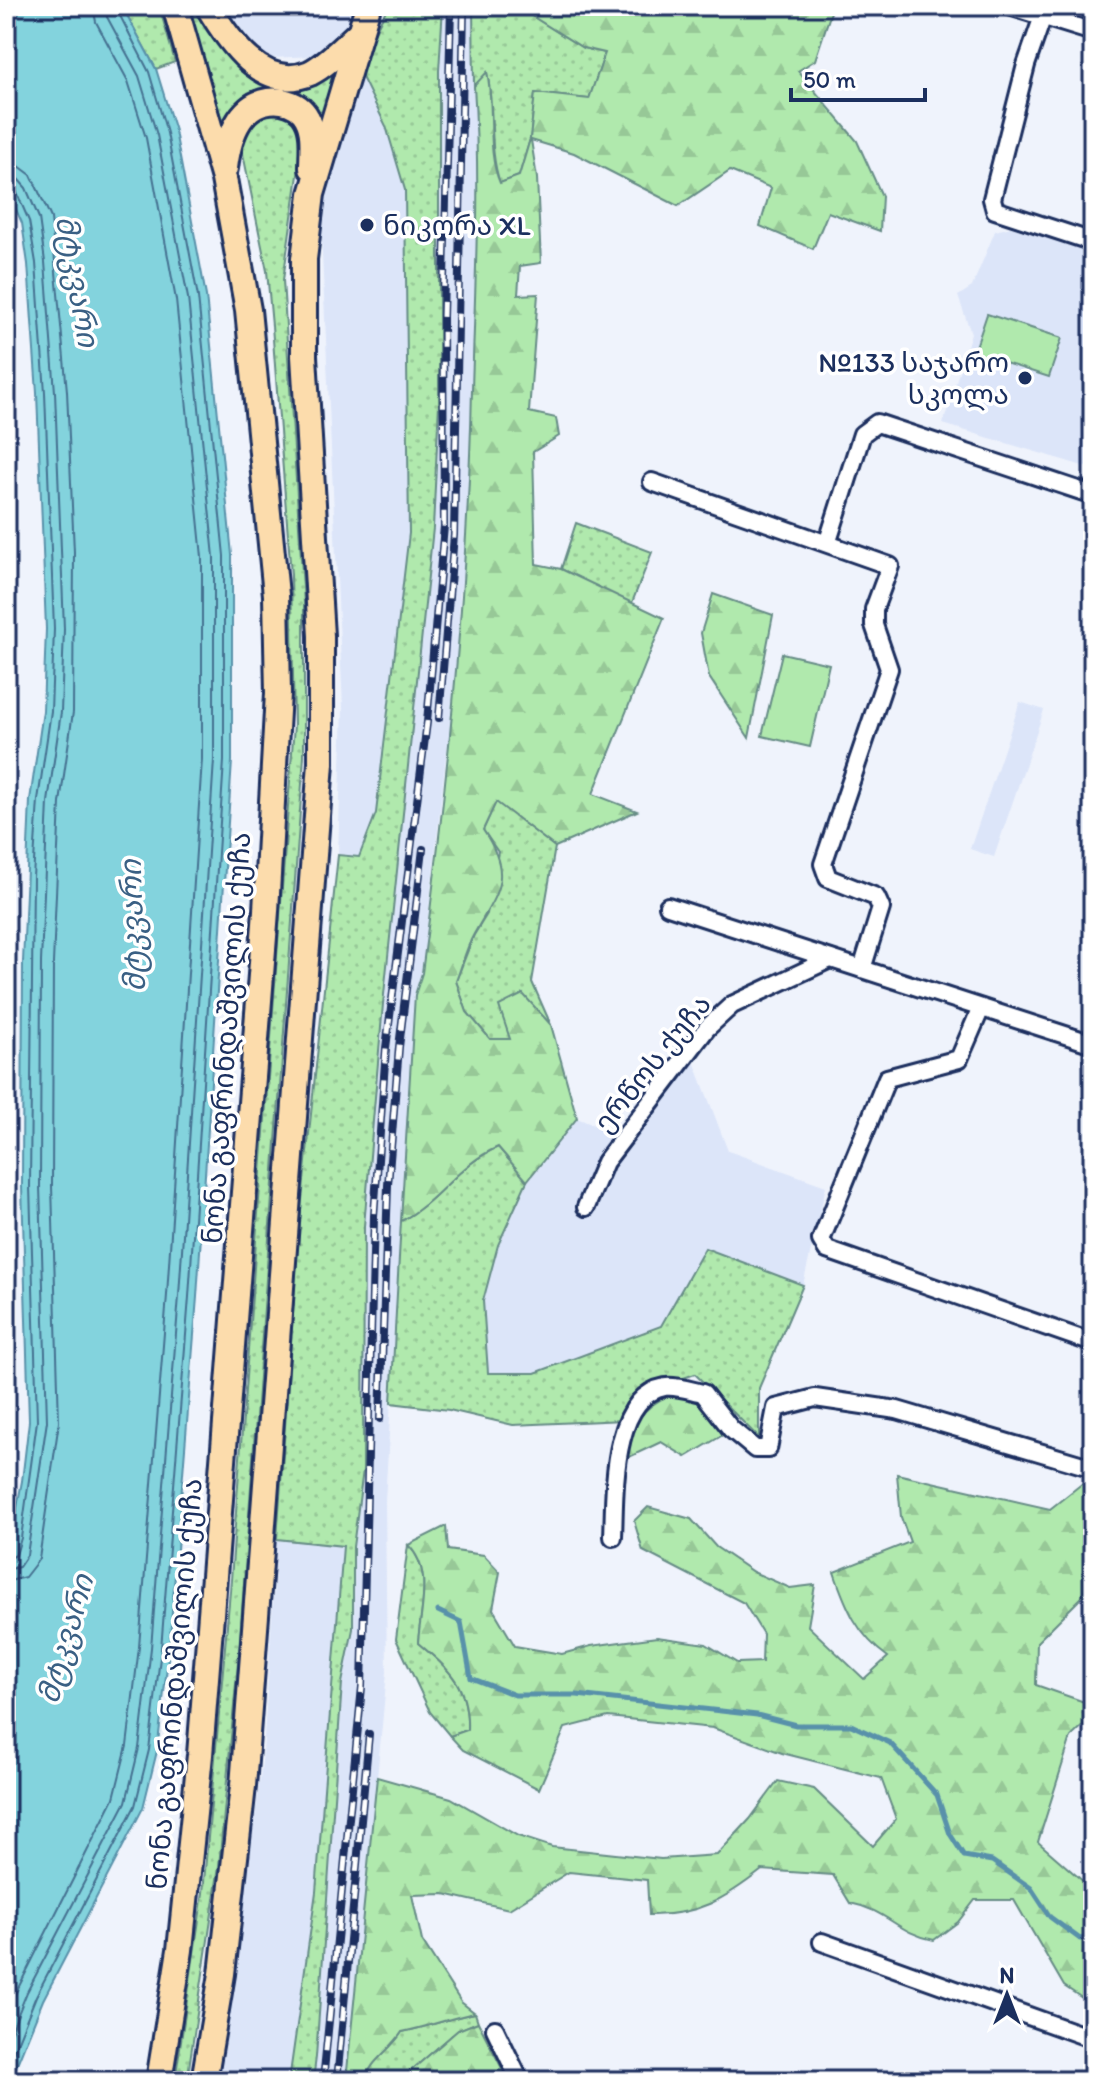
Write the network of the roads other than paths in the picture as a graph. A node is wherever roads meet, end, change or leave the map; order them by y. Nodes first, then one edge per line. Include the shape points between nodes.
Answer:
1 (175, 6) edge
2 (208, 6) edge
3 (368, 6) edge
4 (1009, 6) edge
5 (1043, 16) junction
6 (1093, 32) edge
7 (359, 33) junction
8 (224, 179) junction
9 (312, 194) junction
10 (1093, 242) edge
11 (652, 482) dead end
12 (1093, 495) edge
13 (828, 541) junction
14 (668, 906) dead end
15 (830, 959) junction
16 (862, 969) junction
17 (981, 1008) junction
18 (1093, 1044) edge
19 (586, 1207) dead end
20 (1093, 1343) edge
21 (1093, 1468) edge
22 (613, 1537) dead end
23 (822, 1942) dead end
24 (495, 2029) dead end
25 (1093, 2039) edge
26 (159, 2081) edge
27 (204, 2081) edge
28 (520, 2081) edge

1 - 8 main road, ნონა გაფრინდაშვილის ქუჩა
2 - 7 main road via 243,56 258,68 287,76 311,72
3 - 7 main road
4 - 5 street
5 - 6 street
5 - 10 street via 992,199 995,210
7 - 9 main road
8 - 9 main road via 231,138 242,115 265,101 289,102 311,128
8 - 26 main road, ნონა გაფრინდაშვილის ქუჩა via 246,298 264,446 278,625 276,759 200,1755 184,1919
9 - 27 main road via 302,318 319,574 321,763 243,1786 221,1987
11 - 13 street
12 - 13 street via 877,423 862,434
13 - 16 street via 890,566 874,609 889,669 823,864 828,878 876,897 881,908
14 - 15 street
15 - 16 street
15 - 19 street, ერწოს ქუჩა via 732,1005 707,1028 605,1162
16 - 17 street
17 - 18 street
17 - 20 street via 959,1059 887,1078 821,1240 827,1250
21 - 22 street via 897,1410 815,1398 776,1408 768,1449 755,1449 703,1393 666,1387 647,1396 618,1447
23 - 25 street
24 - 28 street

